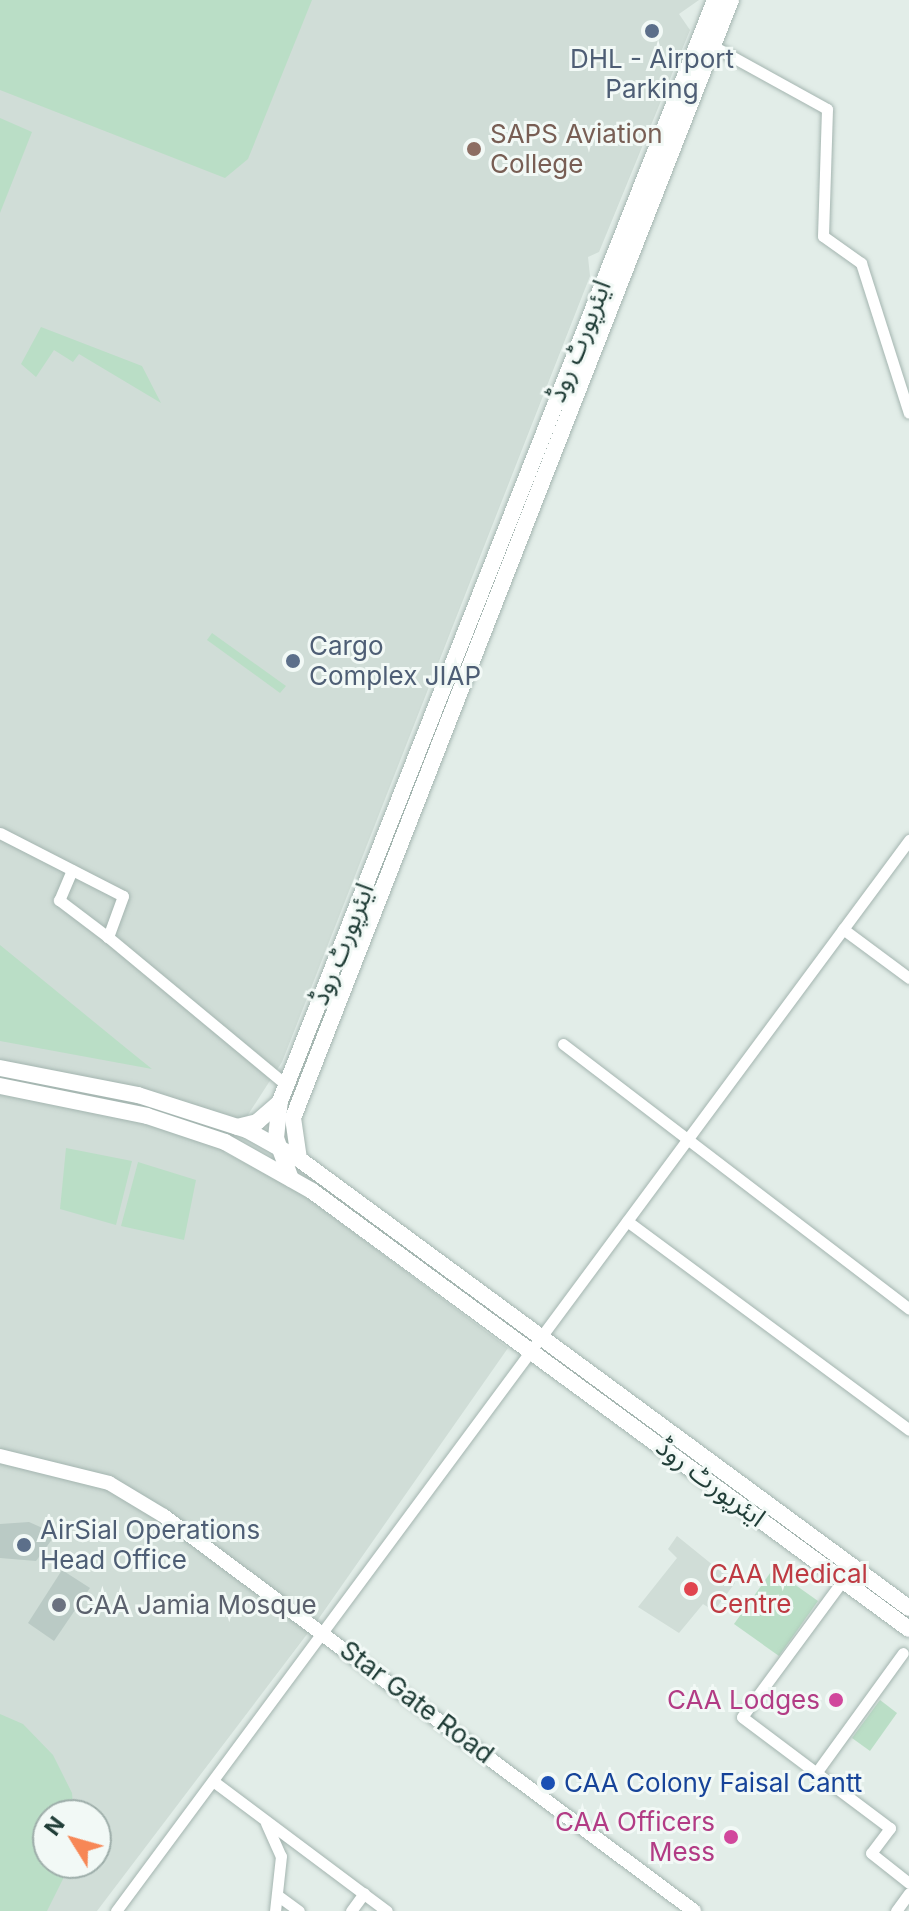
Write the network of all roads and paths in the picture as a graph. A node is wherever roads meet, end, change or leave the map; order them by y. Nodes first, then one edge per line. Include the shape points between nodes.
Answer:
1 (715, 0) edge
2 (731, 0) edge
3 (713, 46) junction
4 (909, 413) edge
5 (0, 833) edge
6 (909, 840) edge
7 (72, 870) junction
8 (843, 929) junction
9 (108, 937) junction
10 (909, 978) edge
11 (563, 1044) dead end
12 (0, 1068) edge
13 (0, 1086) edge
14 (283, 1093) junction
15 (293, 1118) junction
16 (237, 1127) junction
17 (276, 1129) junction
18 (258, 1137) junction
19 (688, 1140) junction
20 (225, 1142) junction
21 (277, 1147) junction
22 (299, 1159) junction
23 (291, 1179) junction
24 (627, 1221) junction
25 (909, 1309) edge
26 (542, 1333) junction
27 (532, 1348) junction
28 (909, 1430) edge
29 (0, 1456) edge
30 (843, 1580) junction
31 (909, 1608) edge
32 (909, 1629) edge
33 (321, 1630) junction
34 (903, 1653) dead end
35 (816, 1773) junction
36 (213, 1781) junction
37 (266, 1821) junction
38 (909, 1883) edge
39 (364, 1893) junction
40 (909, 1893) edge
41 (277, 1895) junction
42 (116, 1911) edge
43 (275, 1911) edge
44 (299, 1911) edge
45 (351, 1911) edge
46 (387, 1911) edge
47 (694, 1911) edge
48 (896, 1911) edge

1 - 14 main road, ایئرپورٹ روڈ
2 - 3 main road, ایئرپورٹ روڈ
3 - 4 street via 827,109 823,236 861,263
3 - 15 main road, ایئرپورٹ روڈ
5 - 7 street
6 - 8 street
7 - 9 street via 59,900
7 - 9 street via 123,896
8 - 10 street
8 - 19 street
9 - 14 street
11 - 19 street
12 - 16 main road, ایئرپورٹ روڈ via 138,1095
13 - 20 main road via 147,1116
14 - 16 main road via 257,1122
14 - 17 main road, ایئرپورٹ روڈ
15 - 17 main road
15 - 22 main road
16 - 18 main road, ایئرپورٹ روڈ
17 - 18 main road
17 - 21 main road, ایئرپورٹ روڈ
18 - 20 main road
18 - 21 main road, ایئرپورٹ روڈ
19 - 24 street
19 - 25 street
20 - 23 main road
21 - 22 main road, ایئرپورٹ روڈ
21 - 23 main road, ایئرپورٹ روڈ
22 - 26 main road, ایئرپورٹ روڈ
23 - 27 main road, ایئرپورٹ روڈ
24 - 26 street
24 - 28 street
26 - 27 street
26 - 31 main road, ایئرپورٹ روڈ
27 - 30 main road, ایئرپورٹ روڈ
27 - 33 street
29 - 33 street, Star Gate Road via 109,1483
30 - 32 main road, ایئرپورٹ روڈ
30 - 35 street via 742,1717
33 - 36 street
33 - 47 street, Star Gate Road
34 - 35 street
35 - 38 street via 890,1828 871,1853
36 - 37 street
36 - 42 street
37 - 39 street
37 - 41 street via 281,1856
39 - 45 street
39 - 46 street
40 - 48 street
41 - 43 street
41 - 44 street

